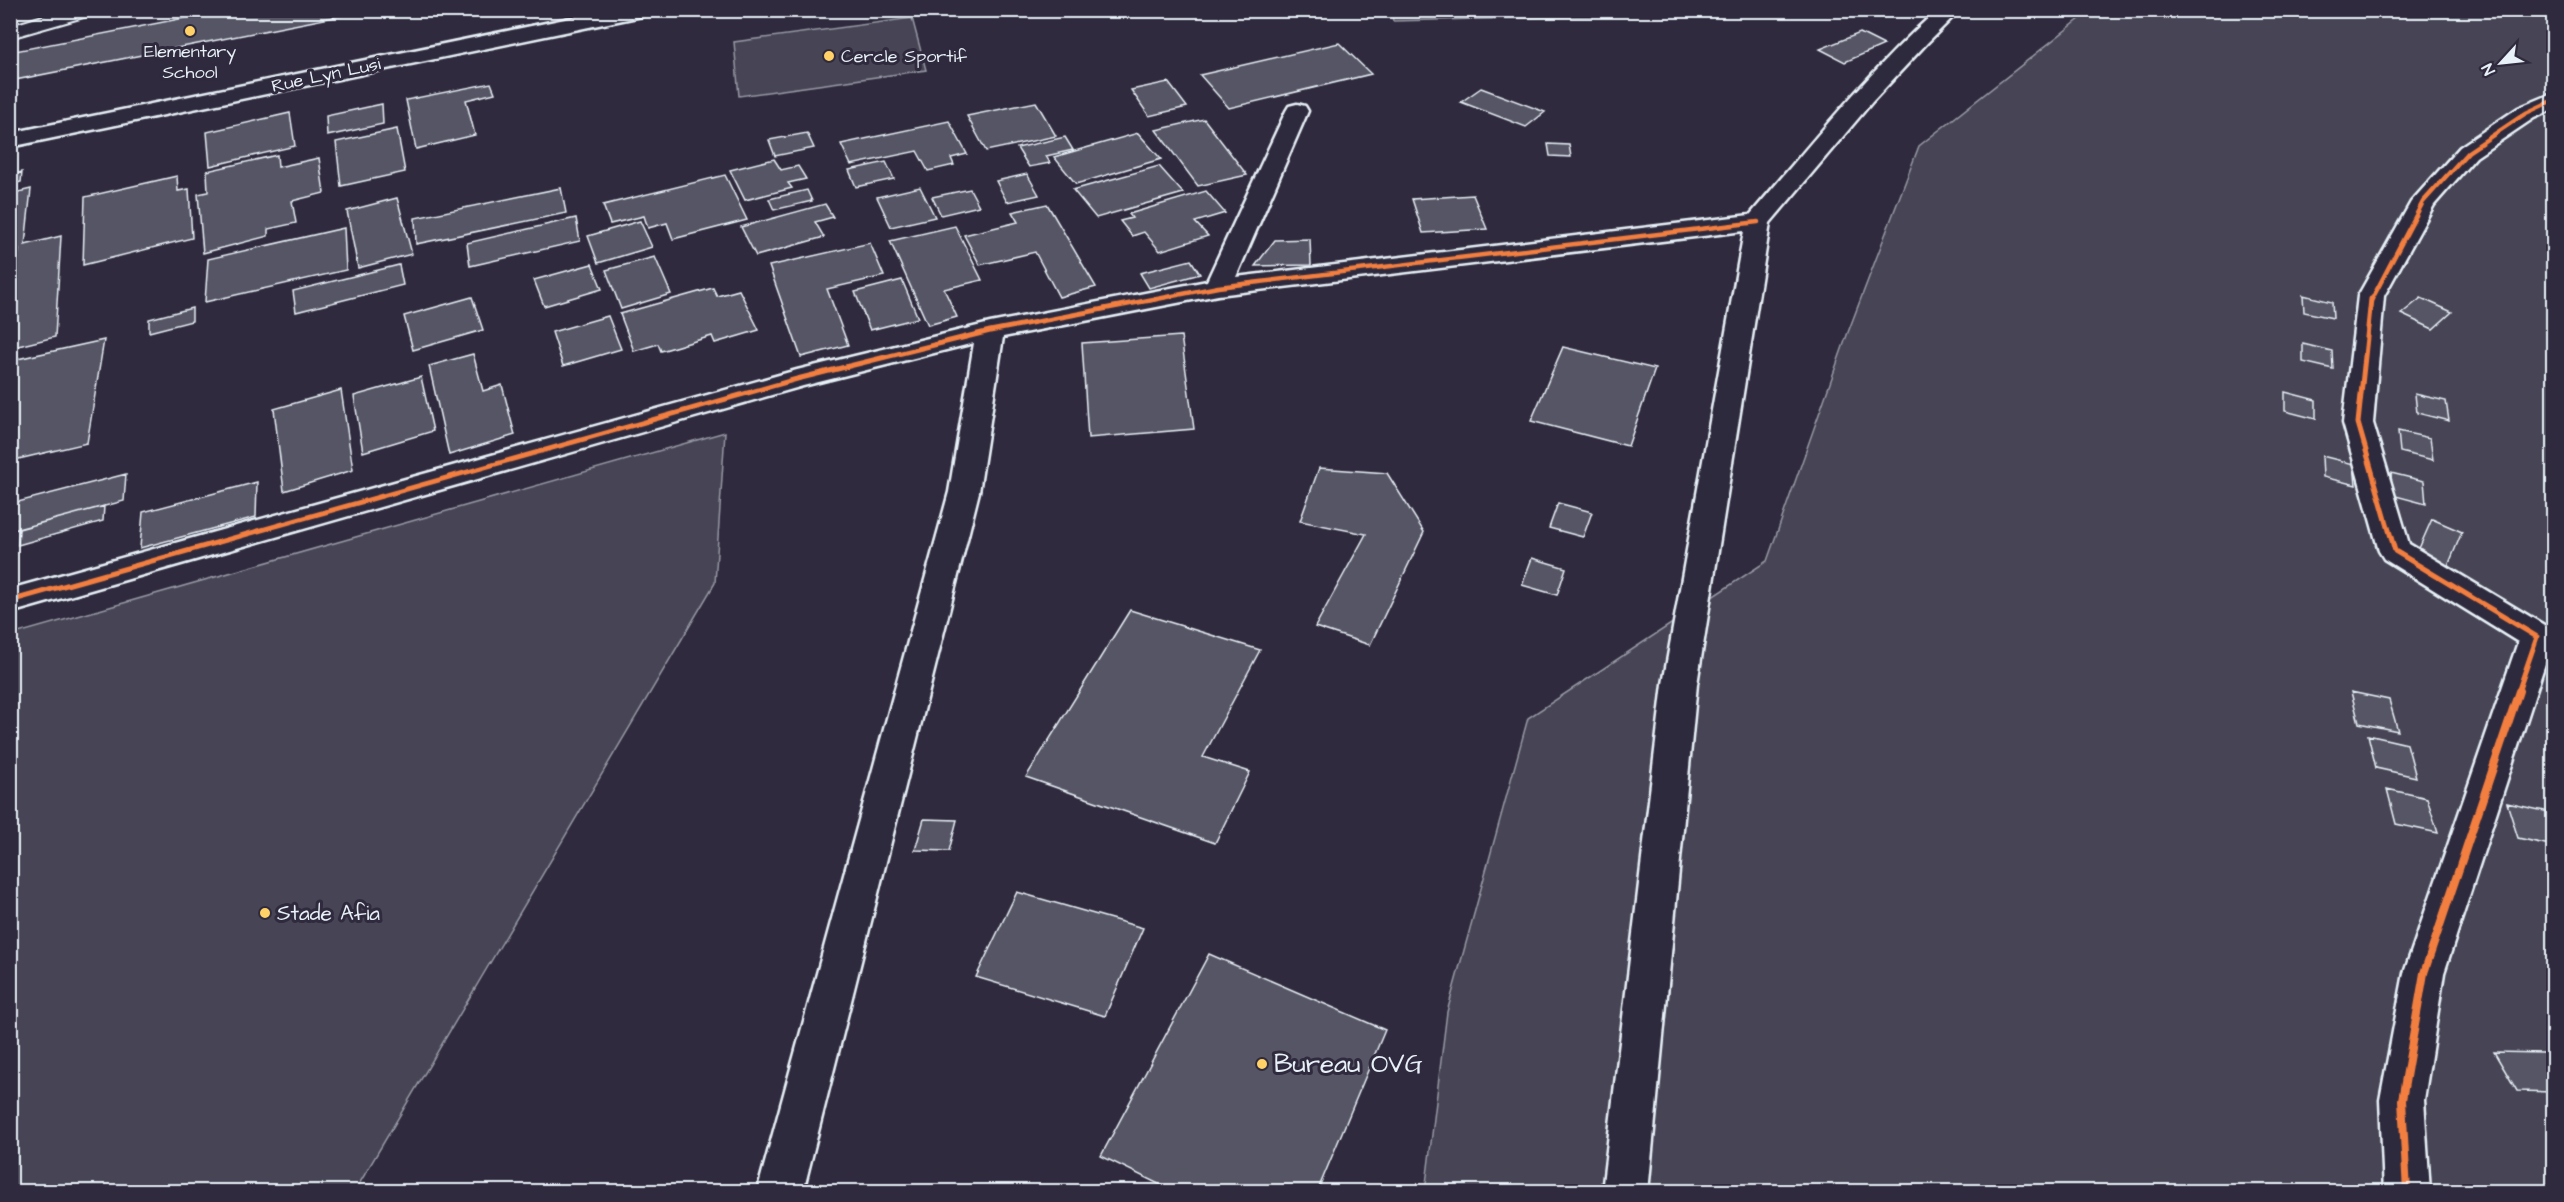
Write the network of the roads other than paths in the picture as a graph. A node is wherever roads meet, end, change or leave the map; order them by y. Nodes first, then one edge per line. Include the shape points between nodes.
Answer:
1 (87, 10) edge
2 (556, 10) edge
3 (642, 10) edge
4 (1950, 10) edge
5 (10, 32) edge
6 (2553, 100) edge
7 (1297, 111) dead end
8 (10, 122) edge
9 (10, 140) edge
10 (1758, 222) junction
11 (1218, 287) junction
12 (990, 331) junction
13 (10, 601) edge
14 (780, 1191) edge
15 (1626, 1191) edge
16 (2407, 1191) edge

1 - 5 lane
2 - 8 street, Rue Lyn Lusi
3 - 9 street, Rue Lyn Lusi
4 - 10 street via 1864,97
6 - 16 street via 2526,113 2468,152 2423,202 2371,296 2358,423 2395,550 2536,637 2424,973 2402,1100
7 - 11 street
10 - 11 street
10 - 15 street via 1680,684
11 - 12 street
12 - 13 street via 797,379
12 - 14 street via 964,492

